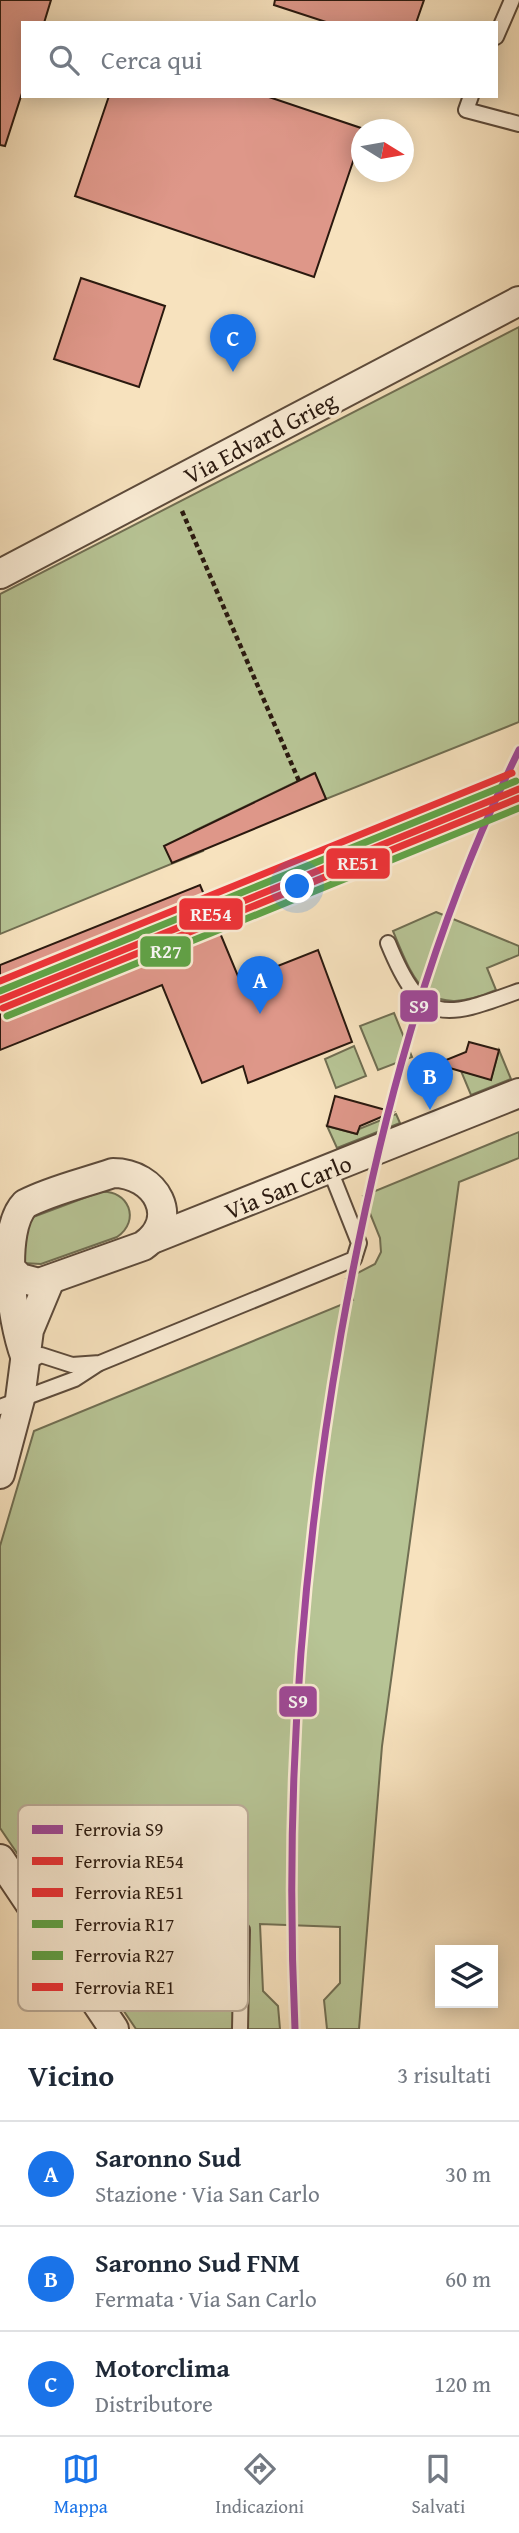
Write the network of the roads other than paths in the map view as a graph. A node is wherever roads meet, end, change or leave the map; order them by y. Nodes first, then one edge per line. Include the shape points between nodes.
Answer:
1 (512, 0) edge
2 (498, 32) edge
3 (470, 98) edge
4 (519, 124) edge
5 (519, 301) edge
6 (0, 574) edge
7 (388, 943) dead end
8 (519, 990) edge
9 (519, 1093) edge
10 (330, 1170) junction
11 (155, 1192) junction
12 (212, 1217) junction
13 (3, 1224) edge
14 (155, 1238) junction
15 (2, 1260) junction
16 (49, 1282) junction
17 (30, 1354) junction
18 (100, 1363) junction
19 (10, 1403) edge
20 (0, 1474) edge
21 (0, 1859) edge
22 (18, 1886) edge
23 (102, 2011) edge
24 (240, 2011) edge
25 (114, 2029) edge
26 (240, 2029) edge

1 - 2 lane
3 - 4 lane via 466,110
5 - 6 street, Via Edvard Grieg
7 - 8 lane via 411,991 431,1005 461,1011
9 - 10 street, Via San Carlo
10 - 12 street, Via San Carlo
10 - 18 lane via 359,1243 354,1259
11 - 12 street, Via San Carlo
11 - 13 street, Via San Carlo via 146,1181 113,1173 24,1205
11 - 14 street via 161,1215
12 - 14 street, Via San Carlo
13 - 15 street
14 - 16 street, Via San Carlo
15 - 16 street via 19,1278
15 - 17 street via 11,1317
16 - 17 street
17 - 18 lane via 72,1366
17 - 19 street
18 - 19 lane via 75,1379
19 - 20 street
21 - 22 street
23 - 25 street
24 - 26 lane

